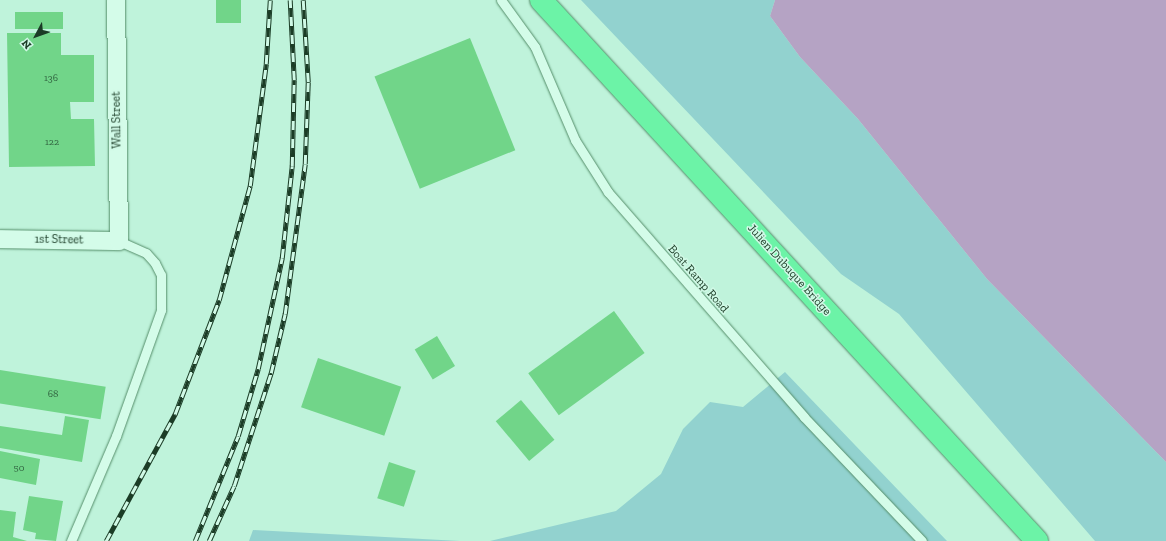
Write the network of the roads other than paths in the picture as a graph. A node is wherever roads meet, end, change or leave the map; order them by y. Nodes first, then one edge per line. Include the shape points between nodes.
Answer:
1 (116, 0) edge
2 (501, 0) edge
3 (541, 0) edge
4 (0, 239) edge
5 (119, 241) junction
6 (71, 541) edge
7 (922, 541) edge
8 (1037, 541) edge

1 - 5 street, Wall Street
2 - 7 lane, Boat Ramp Road via 535,47 575,140 608,192 804,417
3 - 8 highway, Julien Dubuque Bridge
4 - 5 street, 1st Street
5 - 6 lane via 146,254 155,263 161,275 161,310 116,436

